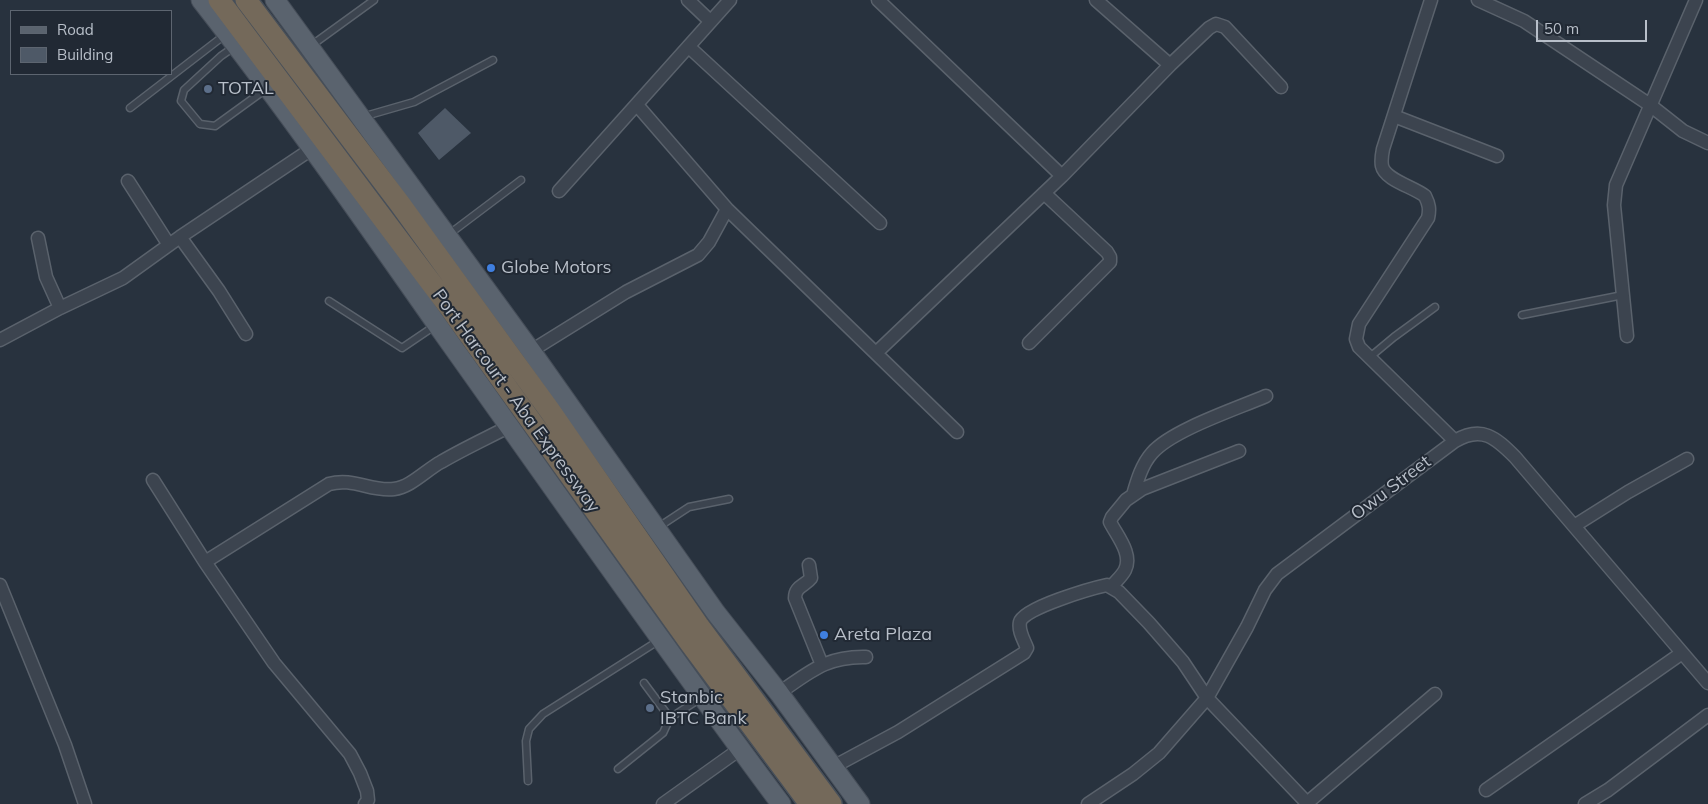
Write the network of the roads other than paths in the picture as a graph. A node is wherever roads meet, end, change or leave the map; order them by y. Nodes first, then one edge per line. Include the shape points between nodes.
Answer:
1 (201, 0) edge
2 (219, 0) edge
3 (246, 0) edge
4 (274, 0) edge
5 (374, 0) edge
6 (688, 0) edge
7 (730, 0) edge
8 (878, 0) edge
9 (1096, 0) edge
10 (1432, 0) edge
11 (1478, 0) edge
12 (1696, 1) edge
13 (1708, 8) edge
14 (710, 21) junction
15 (232, 39) junction
16 (689, 47) junction
17 (309, 48) junction
18 (493, 60) dead end
19 (1170, 64) junction
20 (268, 87) junction
21 (1281, 87) dead end
22 (1650, 105) junction
23 (637, 106) junction
24 (130, 108) dead end
25 (1394, 116) junction
26 (361, 117) junction
27 (1708, 143) edge
28 (314, 148) junction
29 (1497, 156) dead end
30 (1062, 176) junction
31 (128, 180) dead end
32 (521, 180) dead end
33 (559, 191) dead end
34 (1044, 192) junction
35 (727, 209) junction
36 (880, 223) dead end
37 (447, 236) junction
38 (180, 237) junction
39 (38, 238) dead end
40 (169, 245) junction
41 (1623, 295) junction
42 (329, 301) dead end
43 (1435, 307) dead end
44 (60, 308) junction
45 (1522, 315) dead end
46 (437, 324) junction
47 (246, 334) dead end
48 (1627, 336) dead end
49 (0, 340) edge
50 (1029, 343) dead end
51 (531, 351) junction
52 (876, 352) junction
53 (1370, 357) junction
54 (1266, 396) dead end
55 (510, 426) junction
56 (956, 432) dead end
57 (1454, 441) junction
58 (1239, 451) dead end
59 (1687, 459) dead end
60 (153, 480) dead end
61 (1133, 495) junction
62 (729, 499) dead end
63 (1574, 526) junction
64 (656, 528) junction
65 (205, 562) junction
66 (809, 565) dead end
67 (0, 585) edge
68 (1112, 586) junction
69 (660, 640) junction
70 (1682, 653) junction
71 (866, 657) dead end
72 (822, 665) junction
73 (644, 683) dead end
74 (1708, 683) edge
75 (779, 693) junction
76 (1436, 694) dead end
77 (702, 697) junction
78 (1207, 698) junction
79 (750, 708) junction
80 (1708, 715) edge
81 (670, 718) junction
82 (740, 749) junction
83 (833, 767) junction
84 (618, 769) dead end
85 (528, 781) dead end
86 (1486, 790) dead end
87 (86, 804) edge
88 (365, 804) edge
89 (663, 804) edge
90 (781, 804) edge
91 (810, 804) edge
92 (831, 804) edge
93 (860, 804) edge
94 (1088, 804) edge
95 (1307, 804) edge
96 (1585, 804) edge

1 - 15 main road
2 - 79 highway, Port Harcourt - Aba Expressway via 444,301 690,643
3 - 79 highway, Port Harcourt - Aba Expressway via 550,411 698,625
4 - 17 main road
5 - 17 lane
6 - 14 street
7 - 14 street
8 - 30 street
9 - 19 street
10 - 25 street
11 - 22 street via 1524,21
12 - 13 street
12 - 22 street
14 - 16 street
15 - 20 main road
15 - 20 lane via 221,56 184,90 181,101 200,124 215,126
15 - 24 lane
16 - 23 street
16 - 36 street
17 - 26 main road
18 - 26 lane via 414,102
19 - 21 street via 1216,24 1225,27
19 - 30 street
20 - 28 main road
22 - 27 street via 1683,131
22 - 41 street via 1616,185 1614,205
23 - 33 street
23 - 35 street
25 - 29 street
25 - 53 street via 1383,149 1382,166 1391,177 1425,196 1430,209 1428,218 1359,324 1356,339 1359,347
26 - 37 main road
28 - 38 street
28 - 46 main road
30 - 34 street
31 - 40 street
32 - 37 lane
34 - 50 street via 1107,252 1110,262
34 - 52 street
35 - 51 street via 698,255 626,292
35 - 52 street
37 - 51 main road
38 - 40 street
38 - 47 street
39 - 44 street via 46,277
40 - 44 street via 122,278
41 - 45 lane
41 - 48 street
42 - 46 lane via 402,348
43 - 53 lane
44 - 49 street
46 - 55 main road
51 - 64 main road
52 - 56 street
53 - 57 street
54 - 61 street via 1186,430 1159,446 1150,454
55 - 65 street via 439,463 403,487 384,490 347,481 329,484
55 - 69 main road
57 - 63 street, Owu Street via 1478,433 1500,442
57 - 78 street, Owu Street via 1277,574
58 - 61 street
59 - 63 street
60 - 65 street
61 - 68 street via 1110,522 1127,559 1125,570
62 - 64 lane via 688,507
63 - 70 street, Owu Street
64 - 75 main road
65 - 88 street via 274,663 350,754 367,791
66 - 72 street via 812,578 798,588 795,598
67 - 87 street
68 - 78 street via 1183,662
68 - 83 street via 1076,593 1022,617 1020,630 1027,648 1024,653 898,732
69 - 77 main road
69 - 85 lane via 543,714 529,729 526,741
70 - 74 street, Owu Street
70 - 86 street
71 - 72 street via 835,659
72 - 75 street
73 - 81 lane
75 - 83 main road
76 - 95 street
77 - 81 lane
77 - 82 main road
78 - 94 street, Owu Street via 1159,752
78 - 95 street
79 - 91 highway, Port Harcourt - Aba Expressway
79 - 92 highway, Port Harcourt - Aba Expressway
80 - 96 street
81 - 84 lane via 663,733
82 - 89 street
82 - 90 main road
83 - 93 main road

